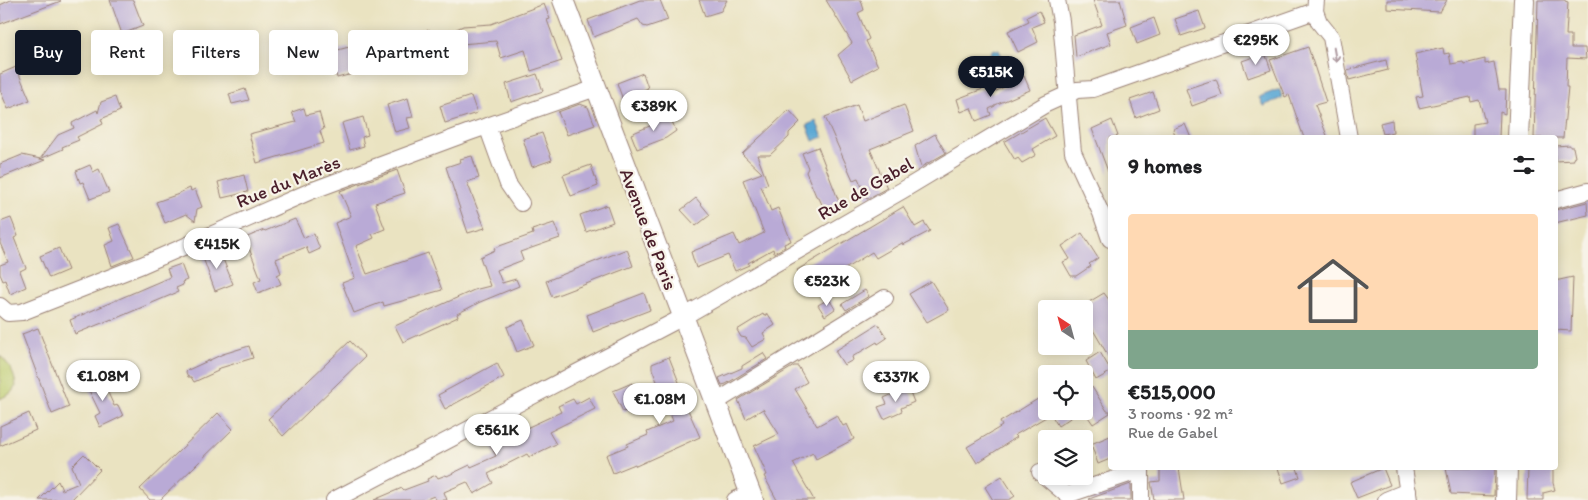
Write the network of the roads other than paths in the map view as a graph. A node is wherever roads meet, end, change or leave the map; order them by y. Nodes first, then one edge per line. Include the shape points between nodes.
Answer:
1 (563, 0) edge
2 (1057, 0) edge
3 (1524, 0) edge
4 (1315, 6) edge
5 (596, 88) junction
6 (1068, 94) junction
7 (487, 126) junction
8 (1349, 135) edge
9 (1518, 135) edge
10 (1588, 191) edge
11 (1558, 199) edge
12 (521, 203) dead end
13 (1108, 233) edge
14 (885, 298) dead end
15 (0, 306) edge
16 (683, 317) junction
17 (716, 402) junction
18 (1138, 470) edge
19 (1141, 470) edge
20 (1404, 470) edge
21 (1507, 470) edge
22 (1055, 485) edge
23 (1408, 495) edge
24 (746, 498) edge
25 (334, 500) edge
26 (1141, 500) edge
27 (1386, 500) edge
28 (1506, 500) edge

1 - 5 main road, Avenue de Paris
2 - 6 street
3 - 9 main road
4 - 6 street, Rue de Gabel via 1093,89
4 -> 8 street via 1319,22 1331,37
5 - 7 street, Rue du Marès
5 - 16 main road, Avenue de Paris
6 - 13 street via 1073,152
6 - 16 street, Rue de Gabel
7 - 12 street via 508,184
7 - 15 street, Rue du Marès via 312,191 142,265 22,312 8,313
10 - 11 street
14 - 17 street
16 - 17 main road, Avenue de Paris
16 - 25 street, Rue de Gabel
17 - 24 main road, Avenue de Paris
18 - 22 street via 1067,495
19 - 26 street
20 - 23 street
21 - 28 main road
23 - 27 street

